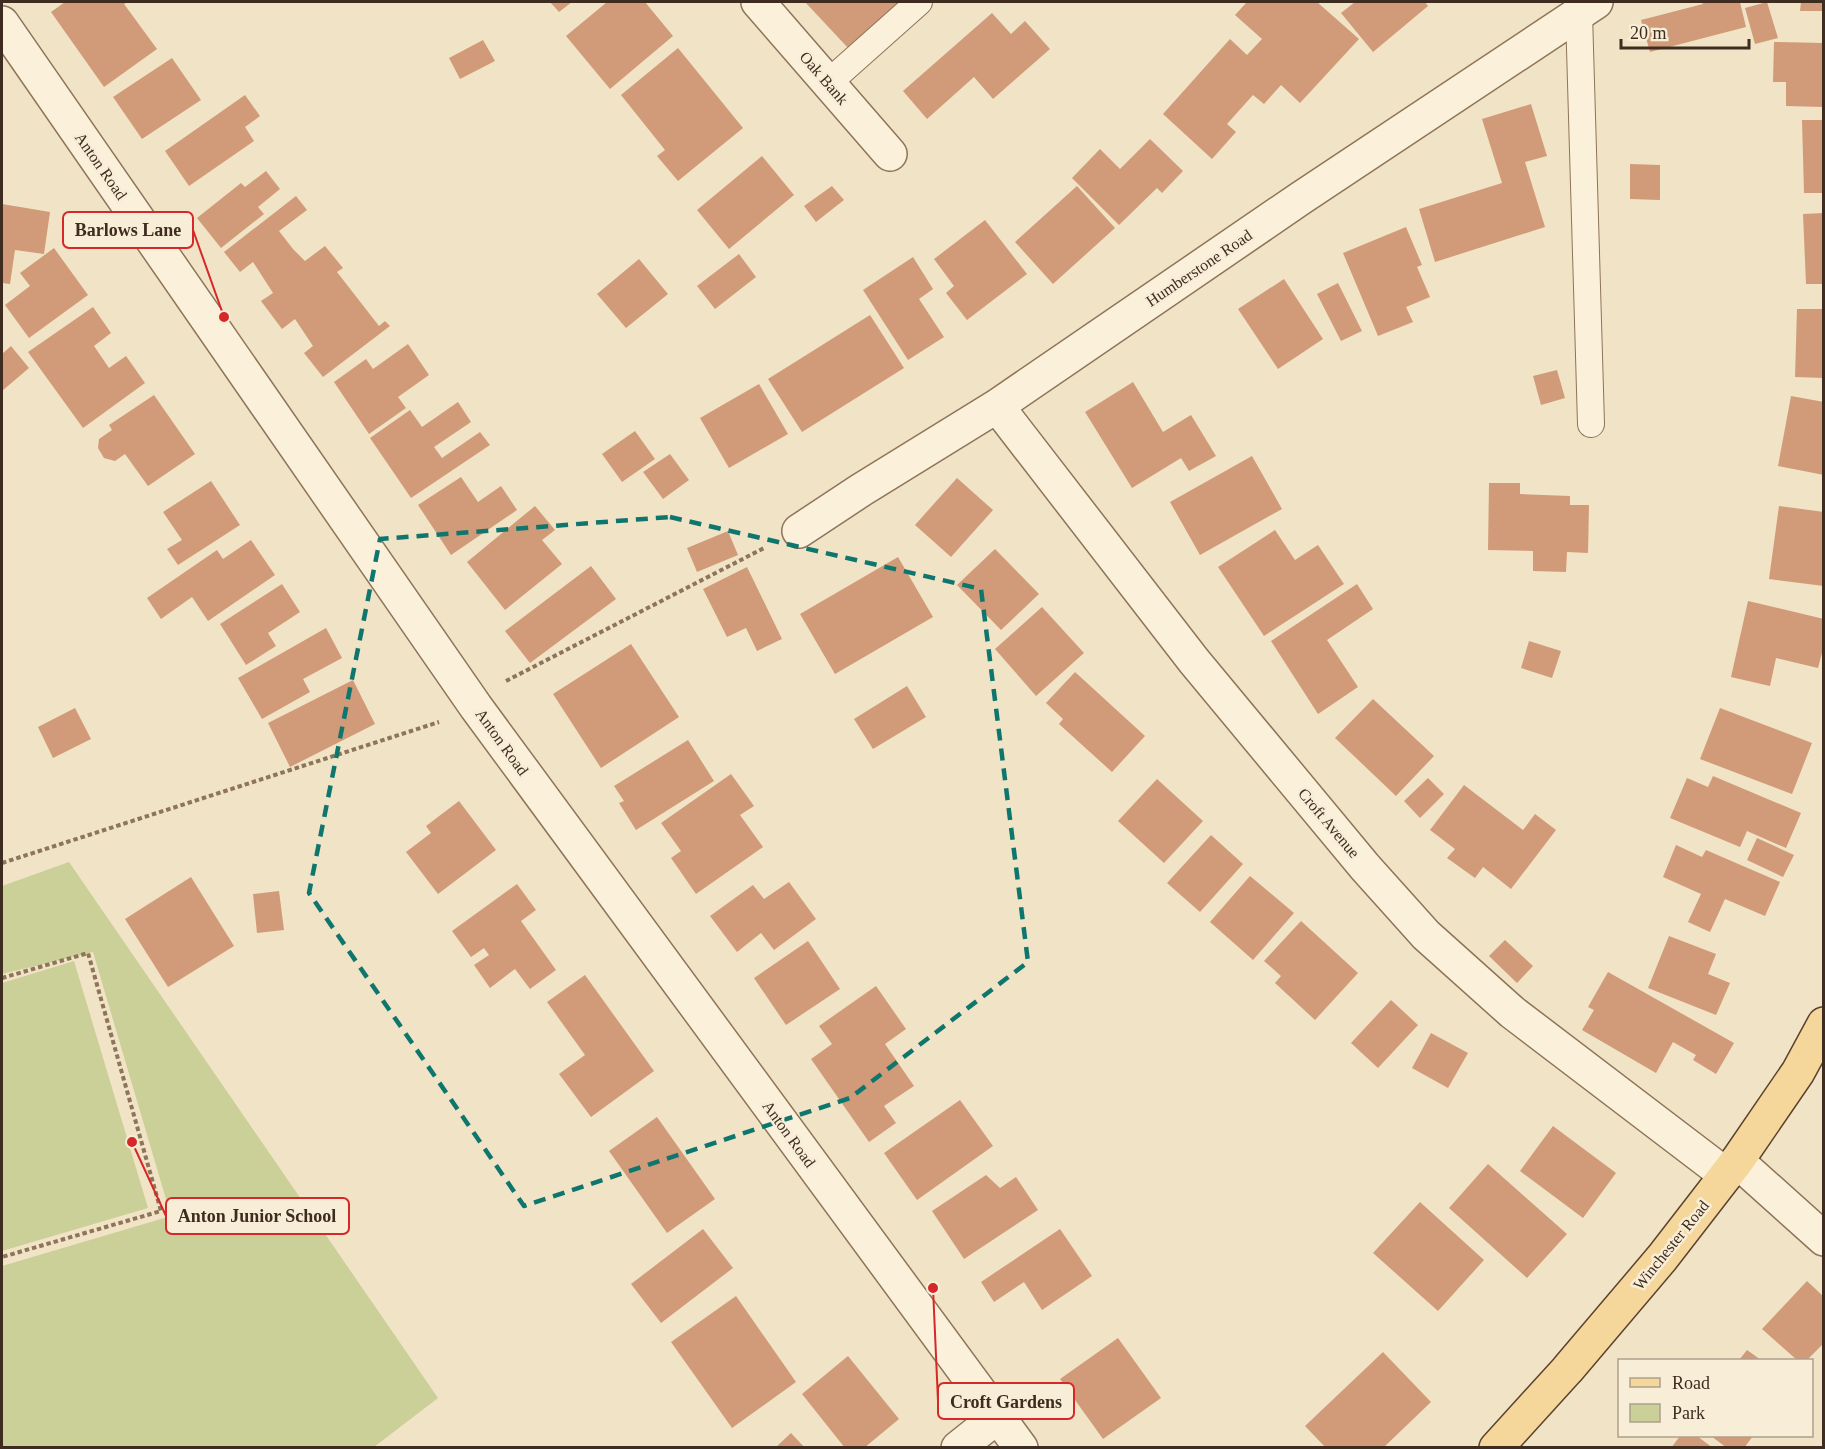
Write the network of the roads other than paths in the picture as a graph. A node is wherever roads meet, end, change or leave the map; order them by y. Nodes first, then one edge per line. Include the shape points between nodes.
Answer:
1 (758, 2) edge
2 (919, 2) edge
3 (1588, 8) edge
4 (2, 23) edge
5 (828, 83) junction
6 (890, 154) dead end
7 (997, 406) junction
8 (1591, 424) dead end
9 (799, 531) road end
10 (1824, 1024) edge
11 (1732, 1168) junction
12 (1824, 1239) edge
13 (997, 1417) junction
14 (958, 1448) edge
15 (1021, 1448) edge
16 (1496, 1448) edge

1 - 5 street, Oak Bank
2 - 5 lane
3 - 7 street, Humberstone Road
3 - 8 lane
4 - 13 street, Anton Road via 476,707
5 - 6 street, Oak Bank
7 - 9 street, Humberstone Road
7 - 11 street, Croft Avenue via 1194,661 1426,935 1512,1012
10 - 11 main road, Winchester Road via 1798,1072
11 - 12 street, Croft Avenue
11 - 16 main road, Winchester Road via 1655,1267
13 - 14 street
13 - 15 street, Anton Road

